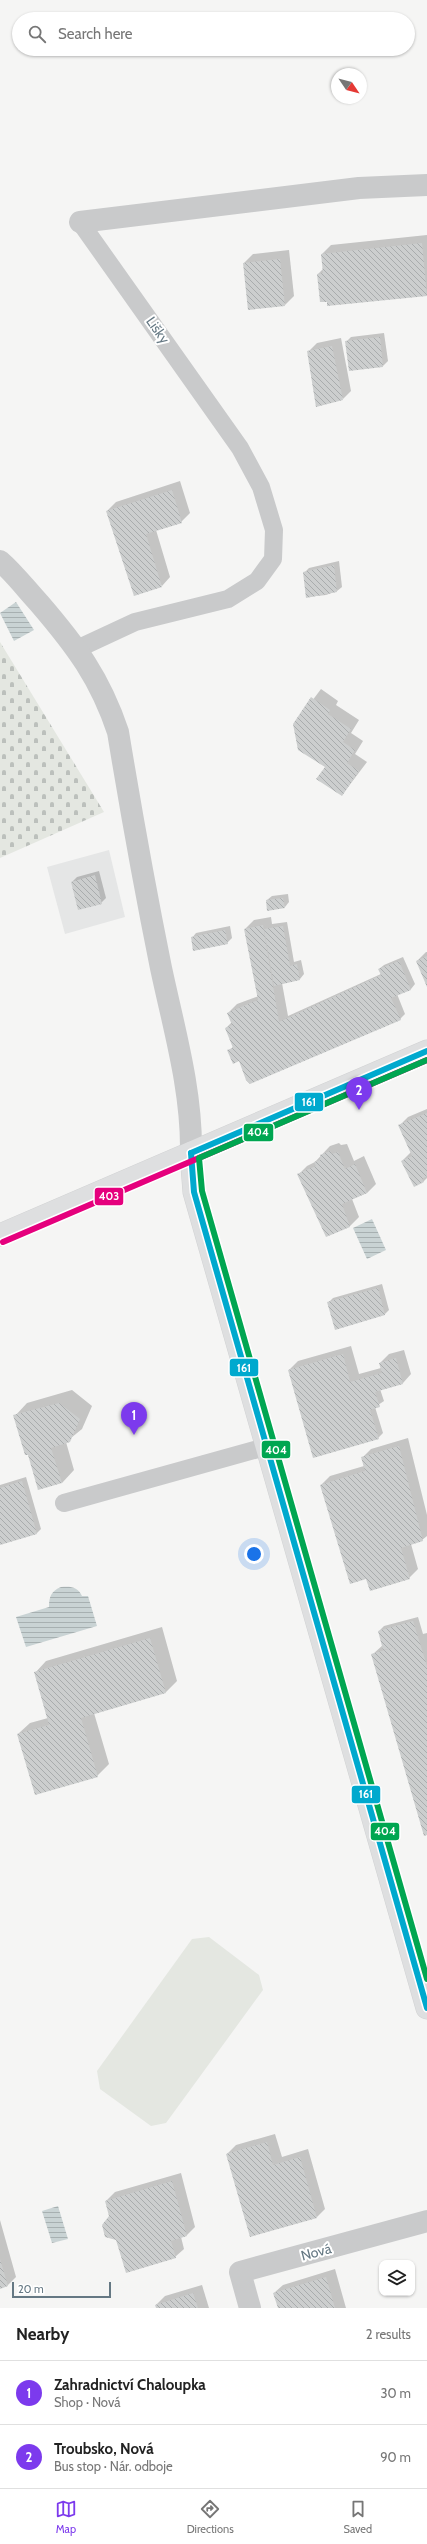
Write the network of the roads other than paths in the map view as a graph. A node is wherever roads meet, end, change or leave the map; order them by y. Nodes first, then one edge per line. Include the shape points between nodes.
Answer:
1 (427, 185) edge
2 (80, 222) joint
3 (0, 560) edge
4 (77, 648) junction
5 (427, 1051) edge
6 (191, 1153) junction
7 (0, 1235) edge
8 (265, 1447) junction
9 (64, 1503) dead end
10 (427, 2008) edge
11 (427, 2221) edge
12 (250, 2308) edge

1 - 2 street, Lišky via 359,188
2 - 4 lane, Lišky via 240,448 262,487 274,530 272,559 252,585 228,599 135,622
3 - 4 street
4 - 6 street via 94,674 118,732 158,950 185,1079
5 - 6 street
6 - 7 street
6 - 8 street via 194,1192
8 - 9 lane
8 - 10 street
11 - 12 street, Nová via 240,2272

